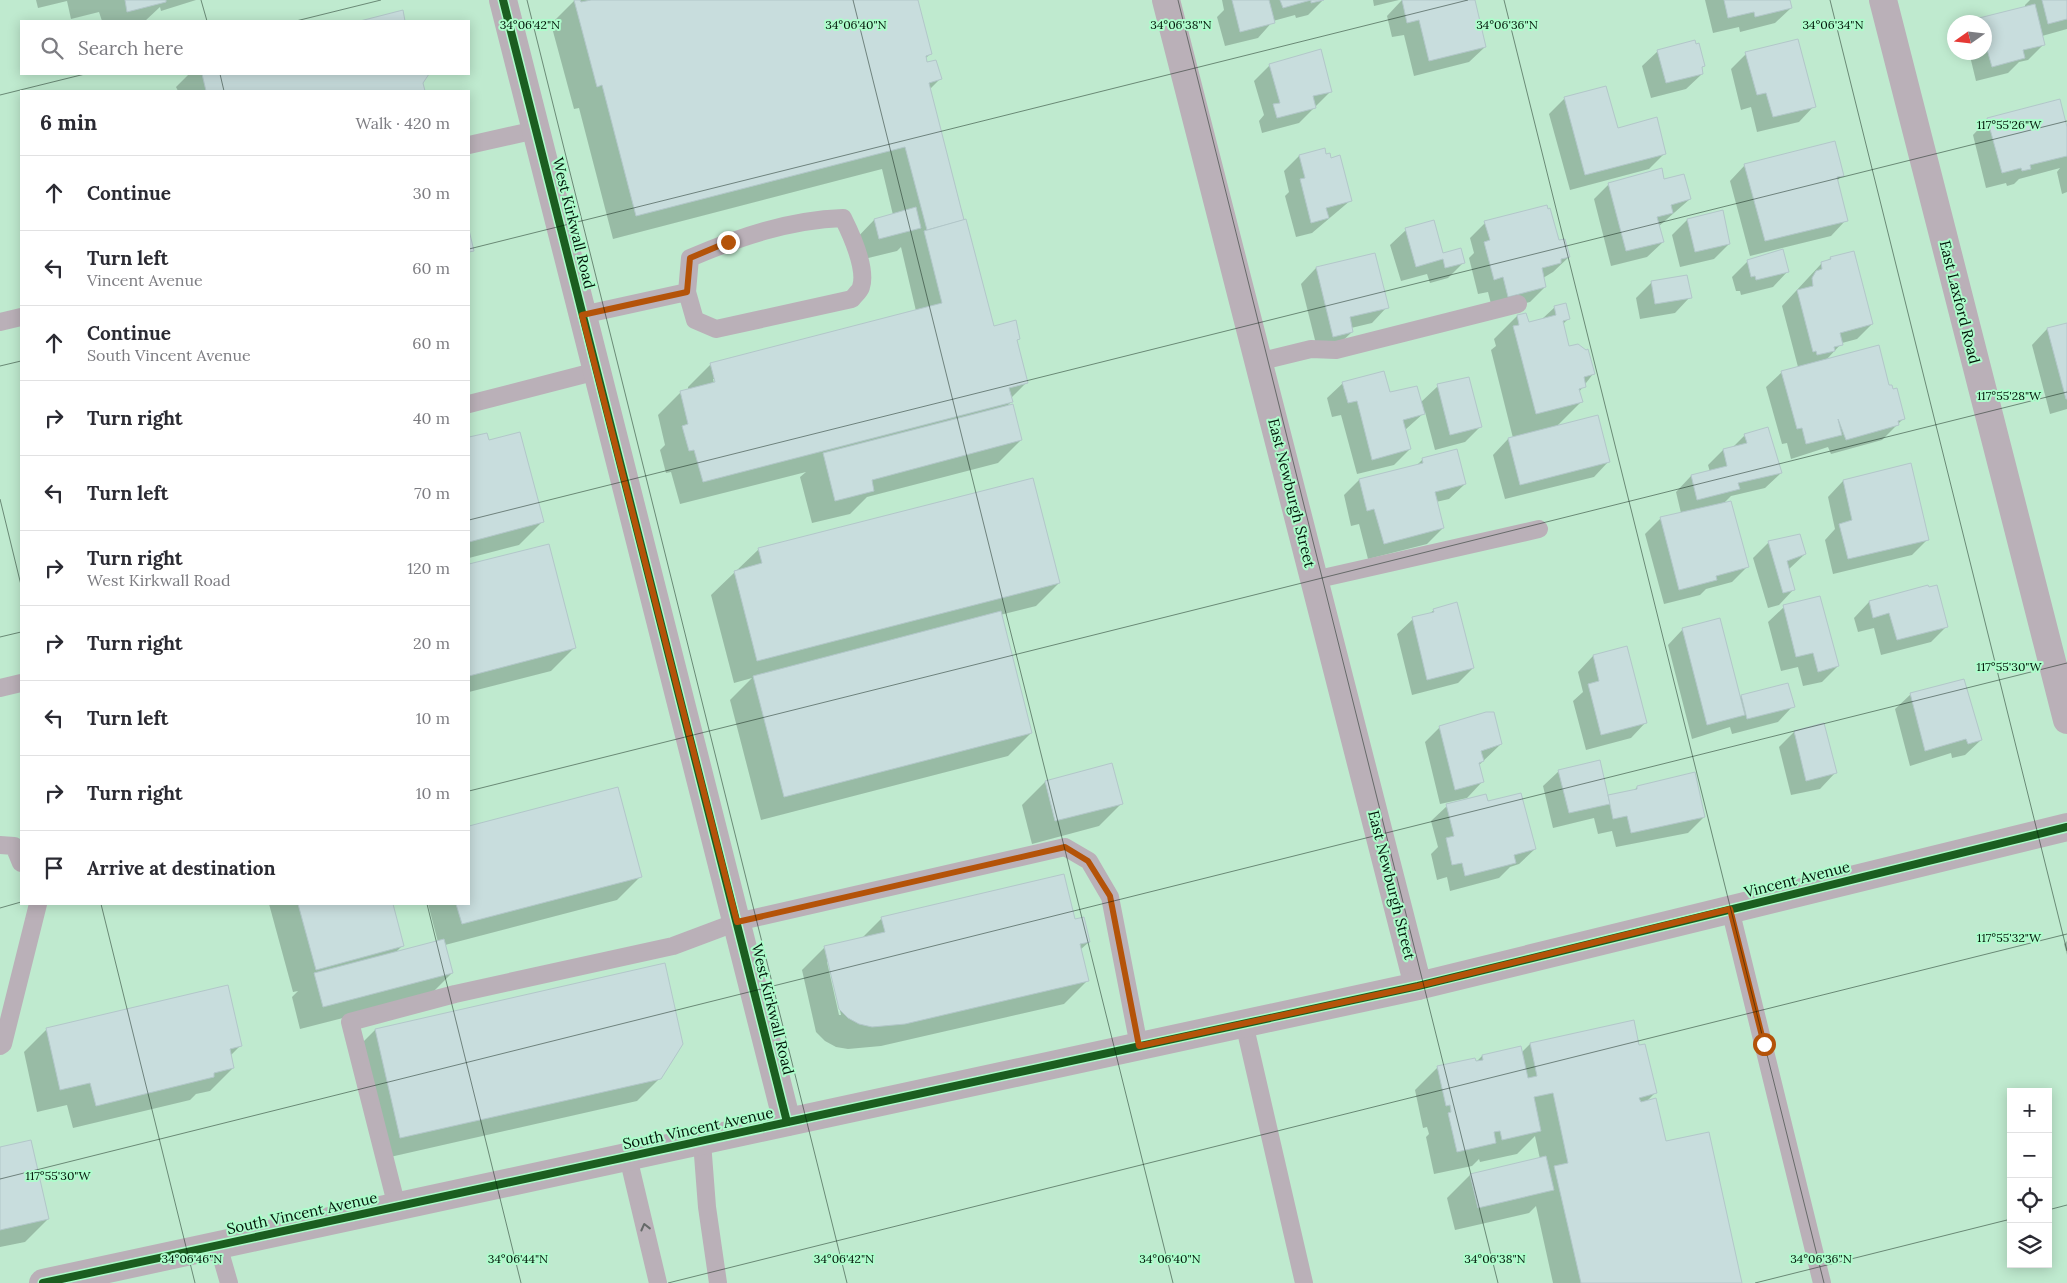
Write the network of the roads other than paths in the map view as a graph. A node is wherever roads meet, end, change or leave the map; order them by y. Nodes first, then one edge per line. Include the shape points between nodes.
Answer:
1 (503, 0) edge
2 (1166, 0) edge
3 (1883, 0) edge
4 (536, 130) junction
5 (470, 145) edge
6 (687, 292) junction
7 (1518, 304) dead end
8 (582, 315) junction
9 (20, 317) edge
10 (0, 322) edge
11 (1258, 362) junction
12 (597, 370) junction
13 (470, 404) edge
14 (1539, 529) dead end
15 (1314, 580) junction
16 (20, 683) edge
17 (0, 688) edge
18 (2067, 720) edge
19 (2067, 827) edge
20 (0, 844) edge
21 (20, 861) edge
22 (38, 905) edge
23 (1730, 909) junction
24 (737, 922) junction
25 (1418, 986) junction
26 (1244, 1023) junction
27 (0, 1046) edge
28 (1139, 1046) junction
29 (787, 1122) junction
30 (702, 1142) junction
31 (628, 1157) junction
32 (397, 1207) junction
33 (218, 1245) junction
34 (657, 1279) edge
35 (43, 1283) edge
36 (228, 1283) edge
37 (718, 1283) edge
38 (1304, 1283) edge
39 (1822, 1283) edge

1 - 4 street, West Kirkwall Road
2 - 11 street, East Newburgh Street
3 - 18 street, East Laxford Road
4 - 5 lane
4 - 8 street, West Kirkwall Road
6 - 6 lane via 695,320 716,329 852,299 862,286 861,267 856,245 843,218 818,219 728,242 690,258
6 - 8 lane
7 - 11 lane via 1336,350 1311,349
8 - 12 street, West Kirkwall Road
9 - 10 lane
11 - 15 street, East Newburgh Street
12 - 13 lane
12 - 24 street, West Kirkwall Road
14 - 15 lane
15 - 25 street, East Newburgh Street
16 - 17 lane
19 - 23 street, Vincent Avenue
20 - 21 lane via 14,846
22 - 27 lane
23 - 25 street, Vincent Avenue
23 - 39 lane
24 - 28 lane via 1065,847 1088,861 1110,896
24 - 29 street, West Kirkwall Road
24 - 32 lane via 673,946 455,994 350,1022
25 - 26 street, South Vincent Avenue
26 - 28 street, South Vincent Avenue
26 - 38 lane
28 - 29 street, South Vincent Avenue
29 - 30 street, South Vincent Avenue
30 - 31 street, South Vincent Avenue
30 - 37 lane
31 - 32 street, South Vincent Avenue
34 -> 31 lane
32 - 33 street, South Vincent Avenue
33 - 35 street, South Vincent Avenue
33 - 36 lane

